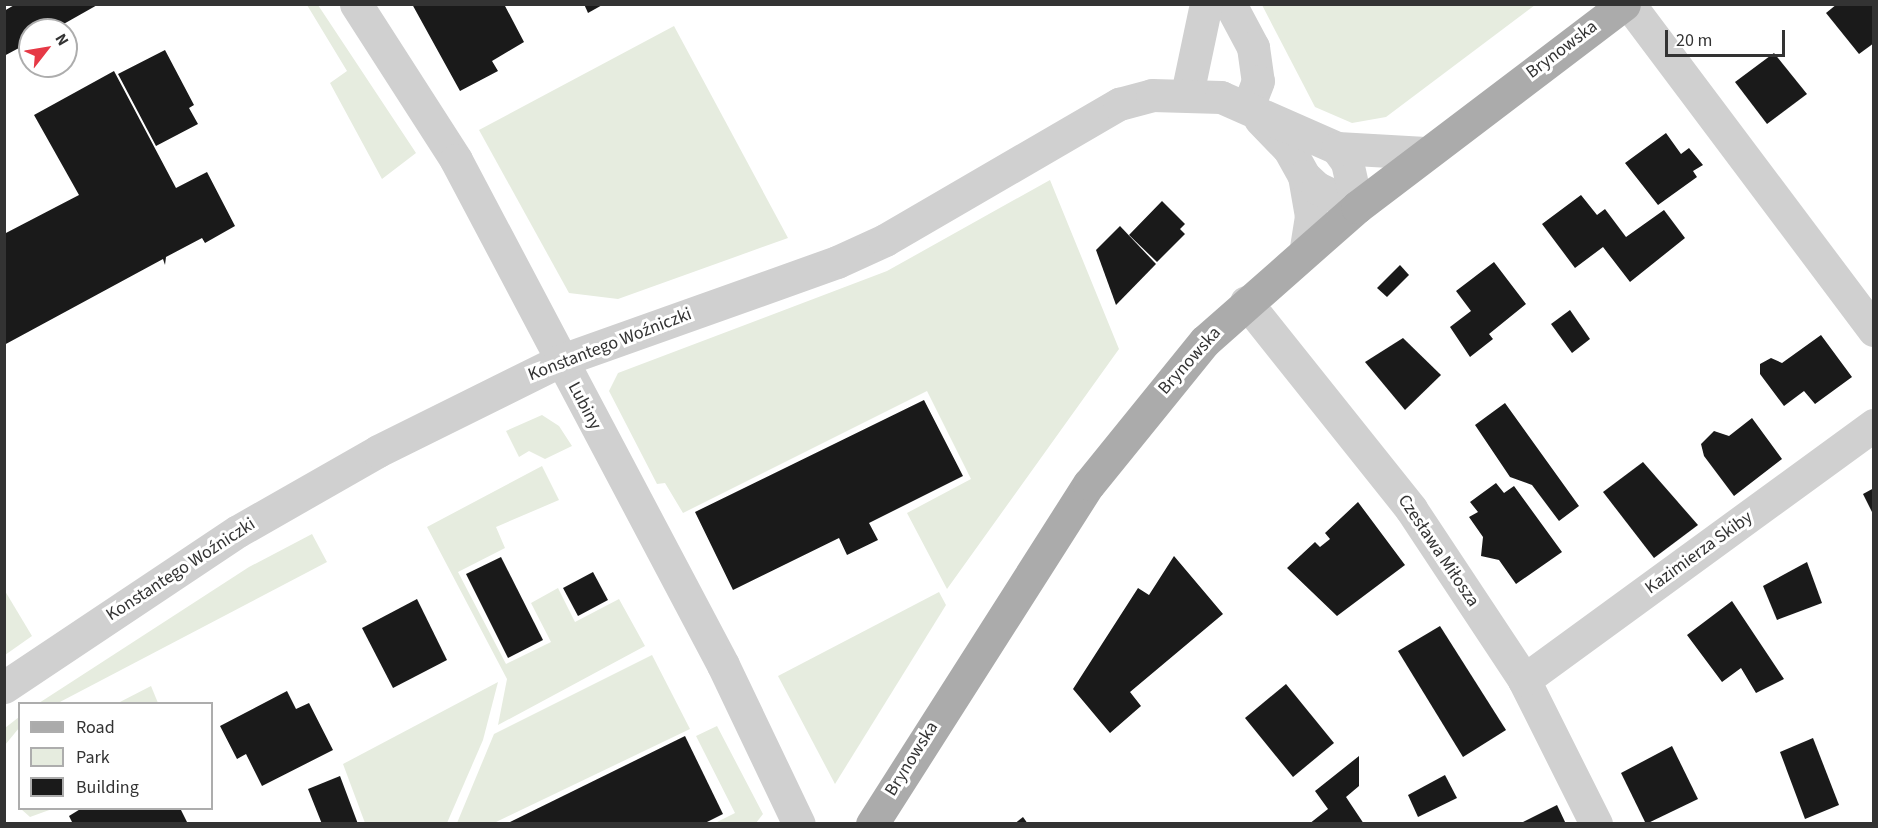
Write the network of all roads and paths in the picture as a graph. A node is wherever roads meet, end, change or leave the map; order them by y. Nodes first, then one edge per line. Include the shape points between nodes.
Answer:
1 (356, 4) edge
2 (1206, 4) edge
3 (1230, 4) edge
4 (1624, 4) edge
5 (1629, 4) edge
6 (1187, 94) junction
7 (1248, 107) junction
8 (1337, 148) junction
9 (1425, 153) junction
10 (1304, 176) junction
11 (1357, 207) junction
12 (1306, 248) junction
13 (1246, 302) junction
14 (1874, 330) edge
15 (559, 361) junction
16 (1874, 425) edge
17 (1524, 680) junction
18 (4, 687) edge
19 (794, 822) edge
20 (872, 824) edge
21 (1596, 824) edge

1 - 15 street, Lubiny via 456,160
2 - 6 street
3 - 7 street via 1253,47 1258,81
4 - 9 main road, Brynowska
5 - 14 street
6 - 7 street, Konstantego Woźniczki
6 - 15 street, Konstantego Woźniczki via 1119,104 837,262
7 - 8 street, Konstantego Woźniczki
7 - 10 street via 1289,149
8 - 9 street, Konstantego Woźniczki
8 - 11 street via 1350,172
9 - 11 main road, Brynowska
10 - 11 street via 1317,188
10 - 12 street via 1311,216
11 - 12 main road, Brynowska
12 - 13 main road, Brynowska
13 - 17 street, Czesława Miłosza via 1411,509
13 - 20 main road, Brynowska via 1165,387 1089,484
15 - 18 street, Konstantego Woźniczki via 378,451 238,531
15 - 19 street, Lubiny via 723,665
16 - 17 street, Kazimierza Skiby
17 - 21 street, Czesława Miłosza

